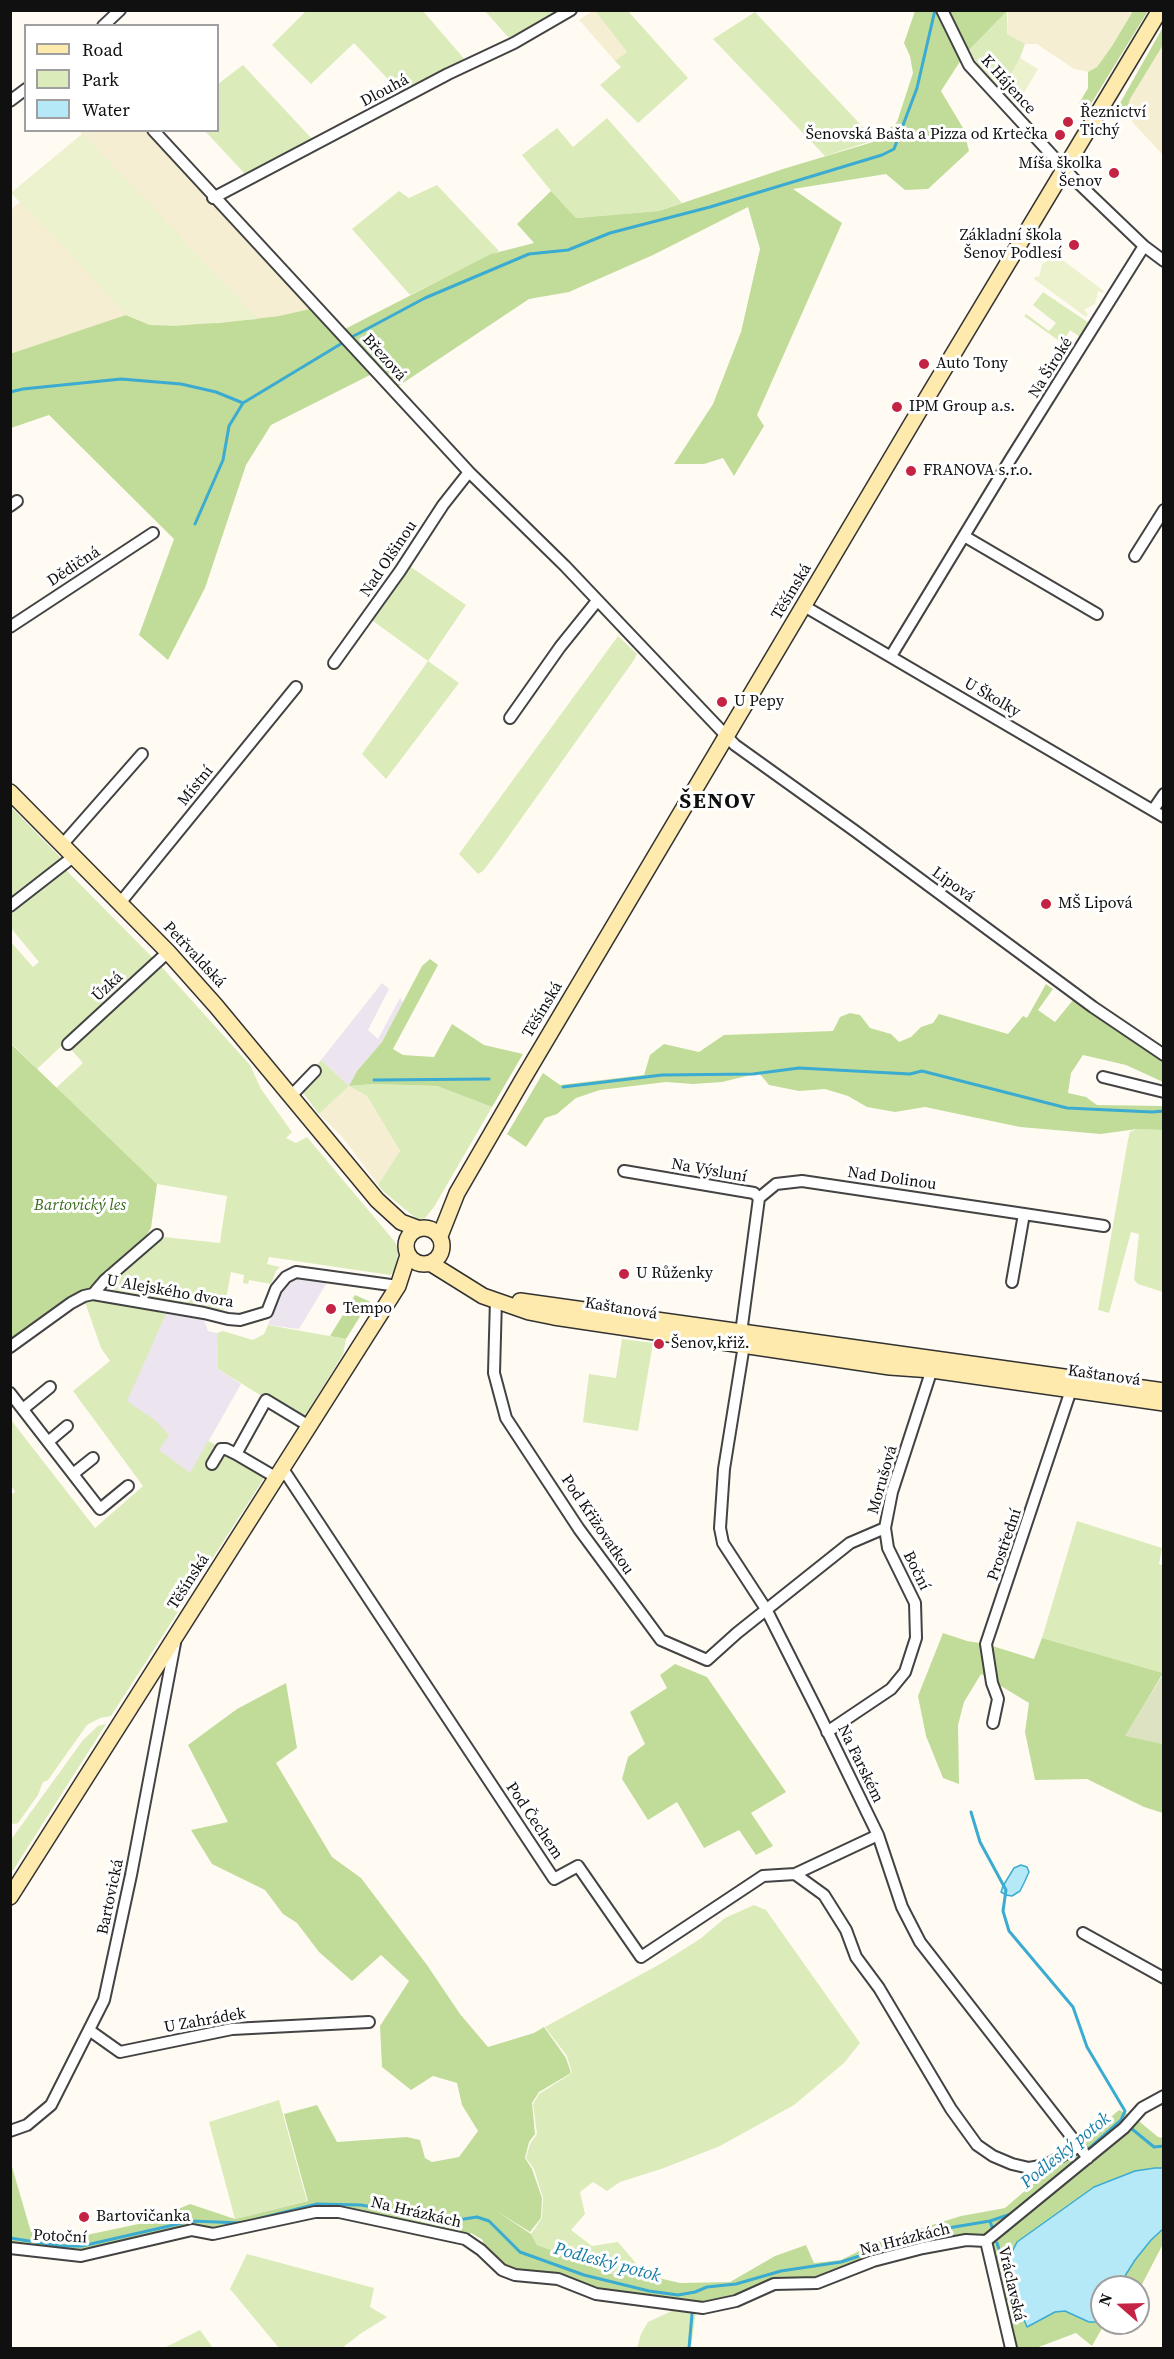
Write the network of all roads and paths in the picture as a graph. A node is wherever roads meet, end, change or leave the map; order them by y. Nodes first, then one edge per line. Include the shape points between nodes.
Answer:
1 (120, 10) edge
2 (570, 10) edge
3 (942, 10) edge
4 (1160, 10) edge
5 (105, 24) edge
6 (24, 90) edge
7 (10, 101) edge
8 (155, 132) edge
9 (1066, 170) junction
10 (213, 198) junction
11 (1144, 246) junction
12 (1164, 261) edge
13 (469, 472) junction
14 (1164, 510) edge
15 (153, 533) dead end
16 (964, 536) junction
17 (1135, 556) dead end
18 (597, 601) junction
19 (804, 606) junction
20 (1097, 614) dead end
21 (10, 627) edge
22 (891, 656) junction
23 (334, 663) dead end
24 (296, 687) dead end
25 (510, 718) dead end
26 (727, 737) junction
27 (142, 754) dead end
28 (10, 792) edge
29 (1164, 794) edge
30 (1153, 810) junction
31 (1164, 817) edge
32 (62, 845) junction
33 (74, 857) junction
34 (120, 903) junction
35 (10, 906) edge
36 (168, 952) junction
37 (68, 1044) dead end
38 (1164, 1054) edge
39 (315, 1071) dead end
40 (1102, 1077) dead end
41 (1164, 1092) edge
42 (290, 1096) junction
43 (624, 1171) dead end
44 (457, 1193) junction
45 (759, 1198) junction
46 (376, 1200) junction
47 (1024, 1214) junction
48 (1104, 1226) dead end
49 (422, 1228) junction
50 (157, 1234) dead end
51 (441, 1243) junction
52 (416, 1256) junction
53 (459, 1281) junction
54 (1012, 1282) dead end
55 (398, 1286) junction
56 (93, 1294) junction
57 (496, 1299) junction
58 (742, 1339) junction
59 (10, 1347) edge
60 (933, 1364) junction
61 (1073, 1384) junction
62 (51, 1387) dead end
63 (1164, 1391) edge
64 (10, 1393) edge
65 (1164, 1403) edge
66 (23, 1408) junction
67 (67, 1426) dead end
68 (309, 1426) junction
69 (48, 1442) junction
70 (236, 1454) junction
71 (93, 1458) dead end
72 (212, 1464) dead end
73 (73, 1474) junction
74 (280, 1474) junction
75 (128, 1486) dead end
76 (885, 1528) junction
77 (766, 1609) junction
78 (176, 1636) junction
79 (993, 1723) dead end
80 (827, 1732) junction
81 (878, 1835) junction
82 (795, 1874) junction
83 (10, 1897) edge
84 (1083, 1933) dead end
85 (1164, 1978) edge
86 (369, 2022) dead end
87 (89, 2030) junction
88 (1164, 2096) edge
89 (10, 2131) edge
90 (1083, 2153) junction
91 (213, 2234) joint
92 (986, 2241) junction
93 (10, 2248) edge
94 (1011, 2349) edge

1 - 5 street
2 - 10 street, Dlouhá via 514,43
3 - 9 street, K Hájence via 969,65
4 - 9 main road, Těšínská
6 - 7 street
8 - 10 street, Březová
9 - 11 street, K Hájence
9 - 19 main road, Těšínská
10 - 13 street, Březová
11 - 12 street, K Hájence
11 - 16 street, Na Široké
13 - 18 street, Březová
13 - 23 street, Nad Olšinou
14 - 17 street
15 - 21 street, Dědičná
16 - 20 street
16 - 22 street, Na Široké
18 - 25 street
18 - 26 street, Březová
19 - 22 street, U Školky
19 - 26 main road, Těšínská
22 - 30 street, U Školky
24 - 34 street, Místní
26 - 38 street, Lipová via 1093,1007
26 - 44 main road, Těšínská
27 - 32 street
28 - 32 main road, Petřvaldská
29 - 30 street
30 - 31 street, U Školky
32 - 33 main road, Petřvaldská
33 - 34 main road, Petřvaldská
33 - 35 street
34 - 36 main road, Petřvaldská
36 - 37 street, Úzká
36 - 42 main road, Petřvaldská
39 - 42 street
40 - 41 street
42 - 46 main road, Petřvaldská
43 - 45 street, Na Výsluní via 754,1193
44 - 49 main road, Těšínská
44 - 51 main road, Těšínská
45 - 47 street, Nad Dolinou via 776,1184 801,1181
45 - 58 street, Na Výsluní
46 - 49 main road, Petřvaldská via 401,1222
46 - 52 main road, Petřvaldská
47 - 48 street, Nad Dolinou
47 - 54 street
49 - 51 main road via 435,1230
49 - 52 main road via 409,1234
50 - 56 street, U Alejského dvora
51 - 52 main road via 437,1258
51 - 53 main road
52 - 53 main road, Kaštanová
52 - 55 main road, Těšínská
53 - 57 main road, Kaštanová
55 - 56 street, U Alejského dvora via 296,1272 276,1289 267,1312 240,1320
55 - 68 main road, Těšínská
56 - 59 street, U Alejského dvora via 72,1303
57 - 58 main road, Kaštanová via 554,1317
57 - 77 street, Pod Křižovatkou via 494,1373 506,1418 579,1529 661,1640 707,1660
58 - 60 main road, Kaštanová via 890,1367
58 - 77 street, Na Farském via 720,1528 723,1544
60 - 61 main road, Kaštanová
60 - 76 street, Morušová via 892,1492
61 - 63 main road, Kaštanová
61 - 65 main road, Kaštanová
61 - 79 street, Prostřední via 986,1644 998,1699
62 - 66 street
64 - 66 street
66 - 69 street
67 - 69 street
68 - 70 street via 266,1400
68 - 74 main road, Těšínská
69 - 73 street
70 - 72 street via 221,1449
70 - 74 street
71 - 73 street
73 - 75 street via 100,1509
74 - 78 main road, Těšínská
74 - 82 street, Pod Čechem via 554,1879 578,1866 641,1957 763,1876
76 - 77 street, Morušová via 850,1543
76 - 80 street, Boční via 888,1548 915,1603 916,1638 905,1672 891,1689
77 - 80 street, Na Farském
78 - 83 main road, Těšínská
78 - 87 street, Bartovická via 104,2000
80 - 81 street, Na Farském
81 - 82 street, Pod Čechem
81 - 90 street, Na Farském via 902,1907 920,1942
82 - 90 street via 824,1895 846,1930 856,1957 976,2145 993,2156 1029,2168
84 - 85 street
86 - 87 street, U Zahrádek via 232,2029 120,2052
87 - 89 street, Bartovická via 51,2105 27,2125
88 - 90 street, Vráclavská via 1142,2108 1127,2126
90 - 92 street, Vráclavská
91 - 92 street, Na Hrázkách via 315,2212 339,2211 465,2239 502,2270 515,2275 558,2279 596,2294 703,2308 736,2301 774,2284 817,2283 873,2261 923,2248 966,2240
91 - 93 street, Potoční via 192,2230 81,2256
92 - 94 street, Vráclavská

